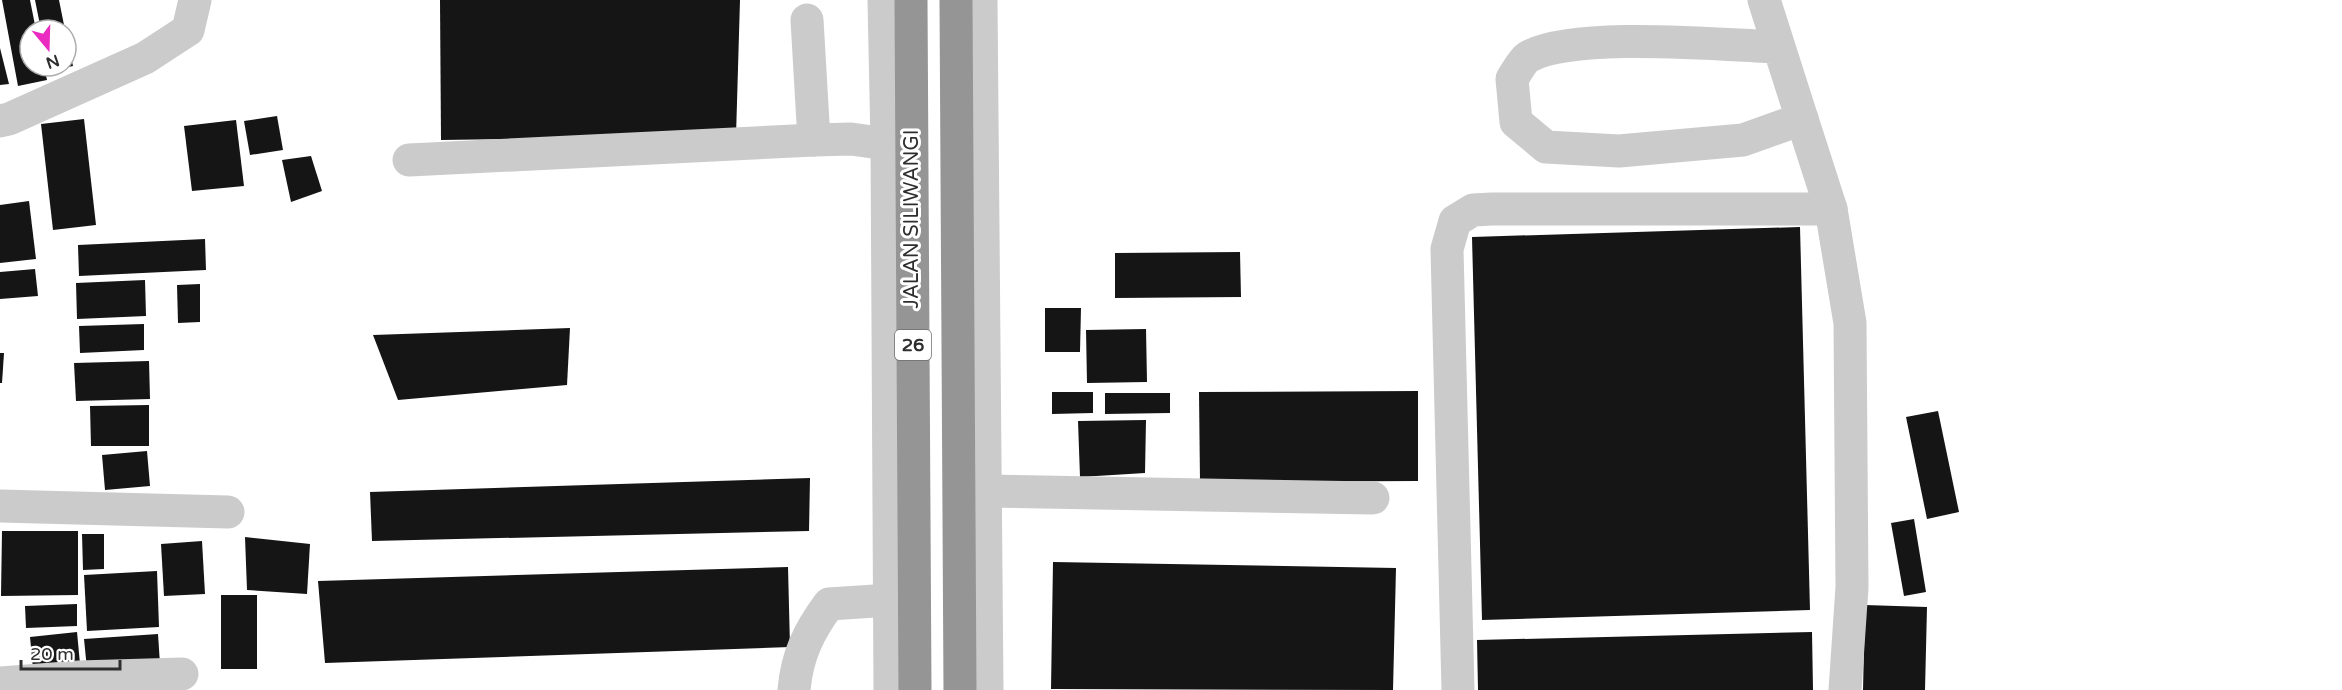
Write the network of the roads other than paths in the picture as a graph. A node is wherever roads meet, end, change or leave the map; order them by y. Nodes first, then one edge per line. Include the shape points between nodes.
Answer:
1 (195, 0) edge
2 (884, 0) edge
3 (911, 0) edge
4 (956, 0) edge
5 (981, 0) edge
6 (1764, 0) edge
7 (807, 20) dead end
8 (1779, 47) junction
9 (1802, 119) junction
10 (0, 120) edge
11 (814, 140) junction
12 (887, 144) junction
13 (409, 160) dead end
14 (1831, 209) junction
15 (986, 491) junction
16 (1372, 498) dead end
17 (0, 506) edge
18 (228, 512) dead end
19 (972, 538) junction
20 (890, 600) junction
21 (182, 674) dead end
22 (0, 683) edge
23 (794, 690) edge
24 (890, 690) edge
25 (915, 690) edge
26 (960, 690) edge
27 (987, 690) edge
28 (1458, 690) edge
29 (1845, 690) edge

1 - 10 street via 188,30 145,58
2 - 12 street
3 - 25 highway, JALAN SILIWANGI / 26
4 - 19 highway, 26
5 - 15 street
6 - 8 street
7 - 11 street
8 - 9 street
8 - 9 street via 1639,43 1563,46 1527,58 1512,79 1516,122 1546,147 1619,151 1743,140
9 - 14 street
11 - 12 street via 851,139
11 - 13 street
12 - 20 street
14 - 28 street via 1492,209 1473,210 1455,221 1448,260
14 - 29 street via 1850,323 1852,586
15 - 16 street
15 - 19 street
17 - 18 street
19 - 26 highway, 26
19 - 27 street
20 - 23 street via 829,604 808,632
20 - 24 street
21 - 22 street

